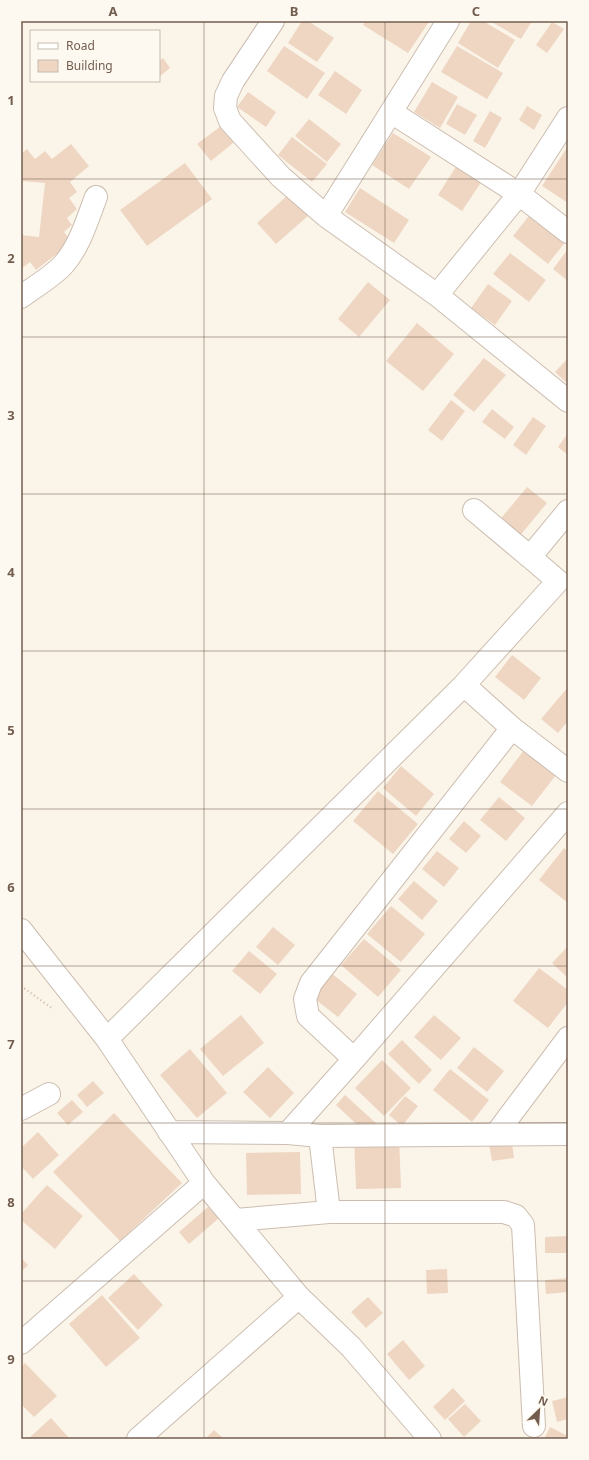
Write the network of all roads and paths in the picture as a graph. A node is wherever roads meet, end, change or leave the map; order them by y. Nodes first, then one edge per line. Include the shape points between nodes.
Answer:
1 (273, 21) edge
2 (448, 21) edge
3 (391, 112) junction
4 (568, 118) edge
5 (519, 194) junction
6 (96, 197) dead end
7 (326, 216) junction
8 (568, 232) edge
9 (437, 295) junction
10 (21, 297) edge
11 (568, 401) edge
12 (474, 510) dead end
13 (568, 511) edge
14 (530, 557) junction
15 (563, 585) edge
16 (464, 684) junction
17 (512, 728) junction
18 (568, 771) edge
19 (568, 813) edge
20 (21, 930) edge
21 (568, 1038) edge
22 (107, 1039) junction
23 (354, 1059) junction
24 (49, 1094) dead end
25 (21, 1109) edge
26 (169, 1132) junction
27 (288, 1133) junction
28 (496, 1134) junction
29 (568, 1134) edge
30 (320, 1136) junction
31 (204, 1183) junction
32 (329, 1212) junction
33 (235, 1220) junction
34 (299, 1297) junction
35 (21, 1343) edge
36 (534, 1426) dead end
37 (137, 1439) edge
38 (430, 1439) edge

1 - 7 street via 233,81 226,96 225,108 230,120 281,177
2 - 3 street
3 - 5 street
3 - 7 street
4 - 5 street
5 - 8 street
5 - 9 street
6 - 10 street via 70,256 62,266
7 - 9 street
9 - 11 street
12 - 14 street
13 - 14 street
14 - 15 street
15 - 16 street
16 - 17 street
16 - 22 street
17 - 18 street
17 - 23 street via 311,983 304,999 308,1016
19 - 23 street
20 - 22 street
21 - 28 street
22 - 26 street
23 - 27 street
24 - 25 street
26 - 27 street
26 - 31 street
27 - 30 street
28 - 29 street
28 - 30 street
30 - 32 street
31 - 33 street
31 - 35 street
32 - 33 street
32 - 36 street via 504,1212 516,1216 523,1226 525,1241
33 - 34 street
34 - 37 street
34 - 38 street via 351,1347

